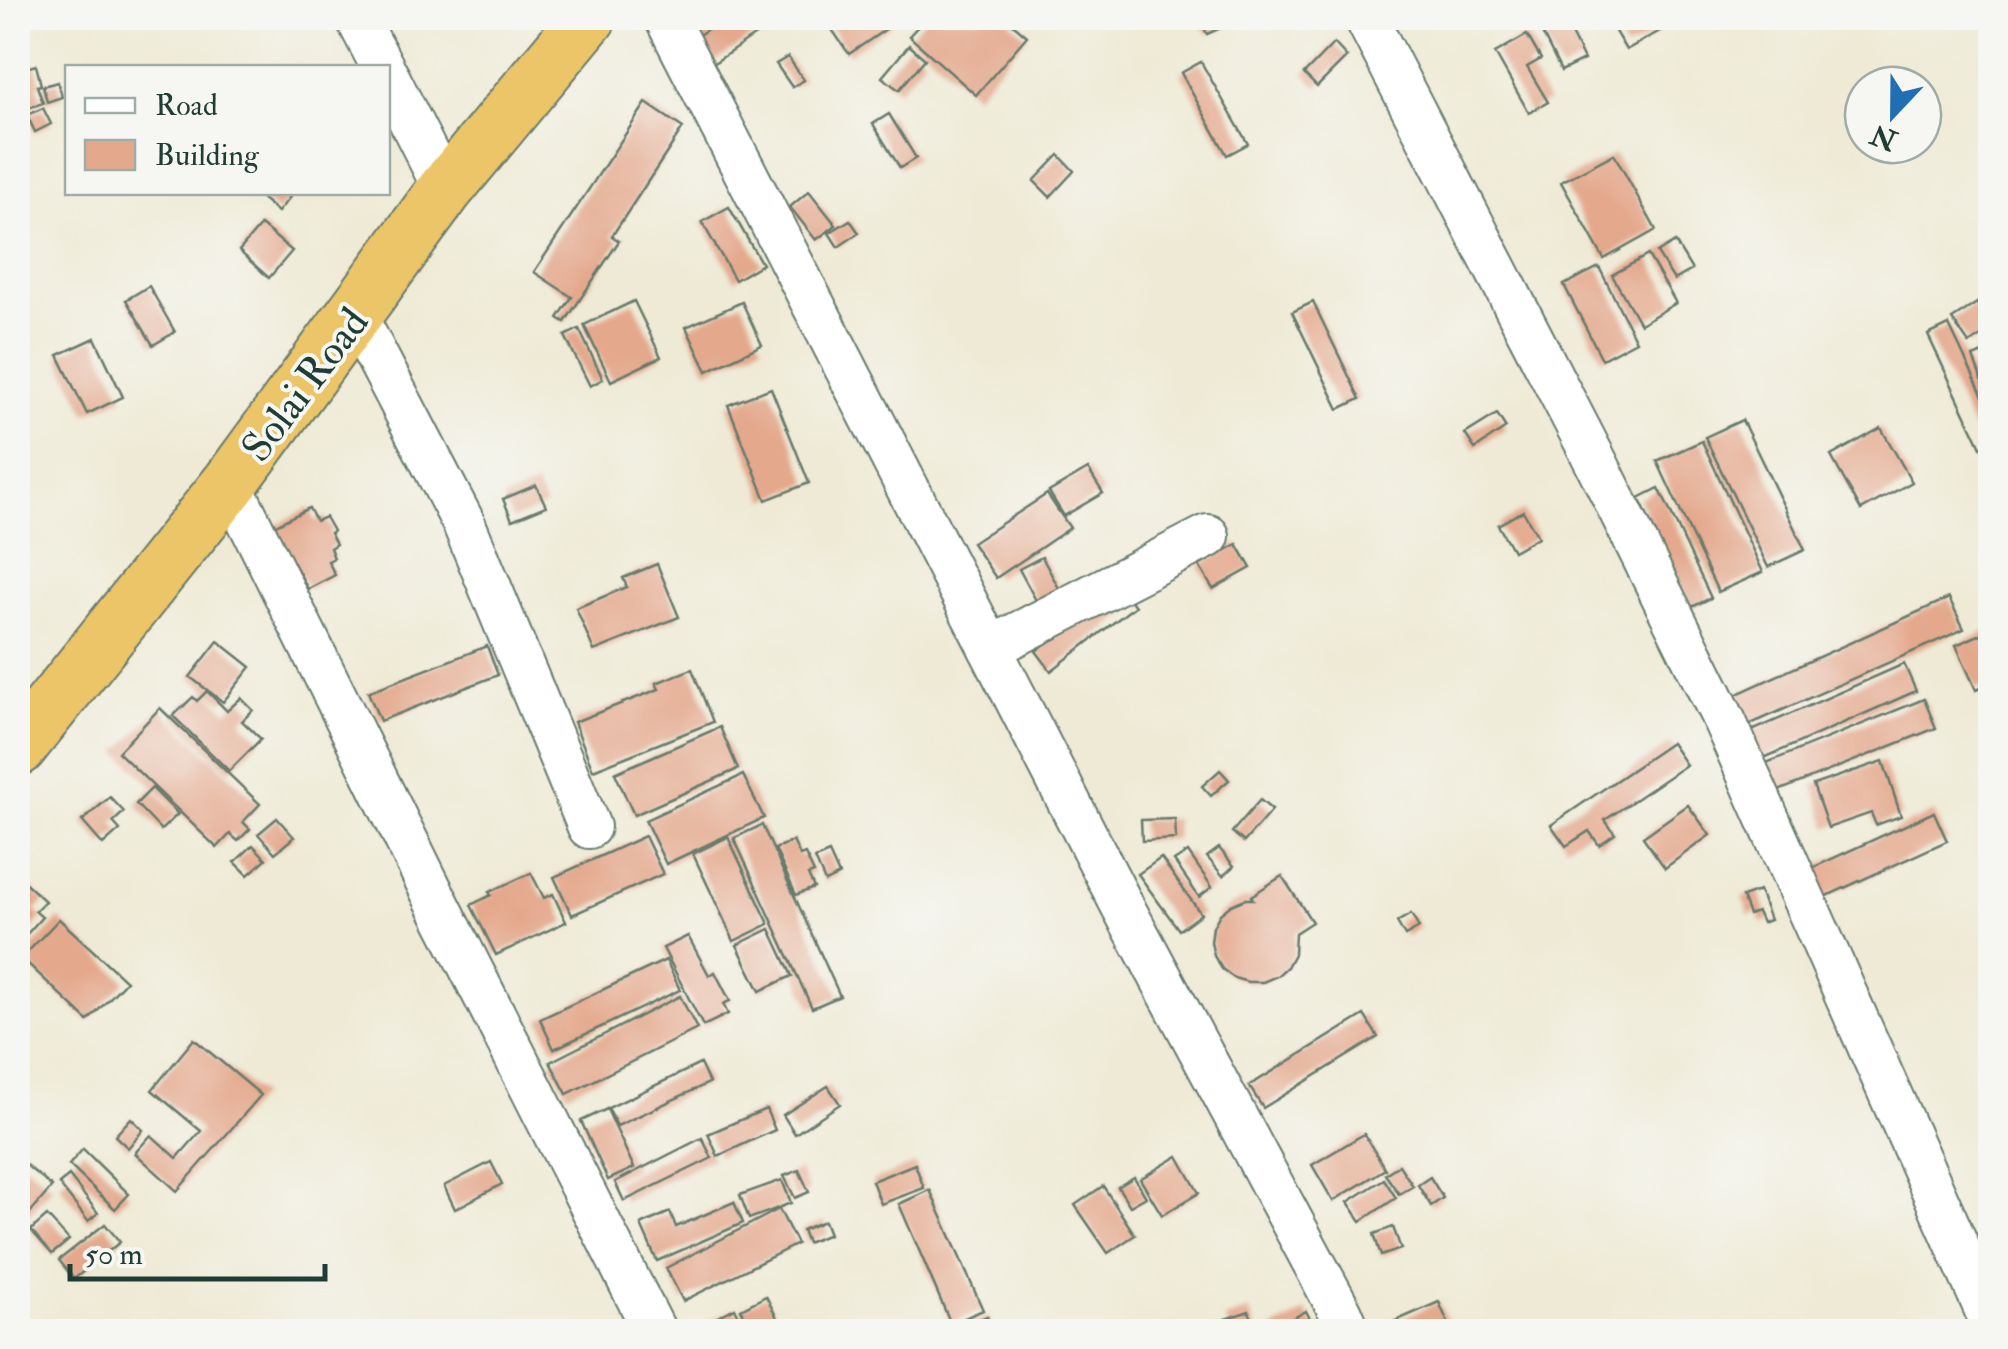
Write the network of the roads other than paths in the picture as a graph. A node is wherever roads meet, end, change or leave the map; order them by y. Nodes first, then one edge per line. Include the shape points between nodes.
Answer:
1 (357, 18) edge
2 (588, 18) edge
3 (666, 18) edge
4 (1366, 18) edge
5 (381, 65) edge
6 (390, 81) edge
7 (445, 190) junction
8 (355, 315) junction
9 (230, 482) junction
10 (1208, 536) dead end
11 (990, 648) junction
12 (18, 748) edge
13 (589, 827) dead end
14 (1990, 1320) edge
15 (655, 1332) edge
16 (1349, 1332) edge

1 - 5 street
2 - 7 highway, Solai Road
3 - 11 street
4 - 14 street via 1725,722
6 - 7 street
7 - 8 highway, Solai Road
8 - 9 highway, Solai Road
8 - 13 street via 464,524
9 - 12 highway, Solai Road
9 - 15 street
10 - 11 street
11 - 16 street

